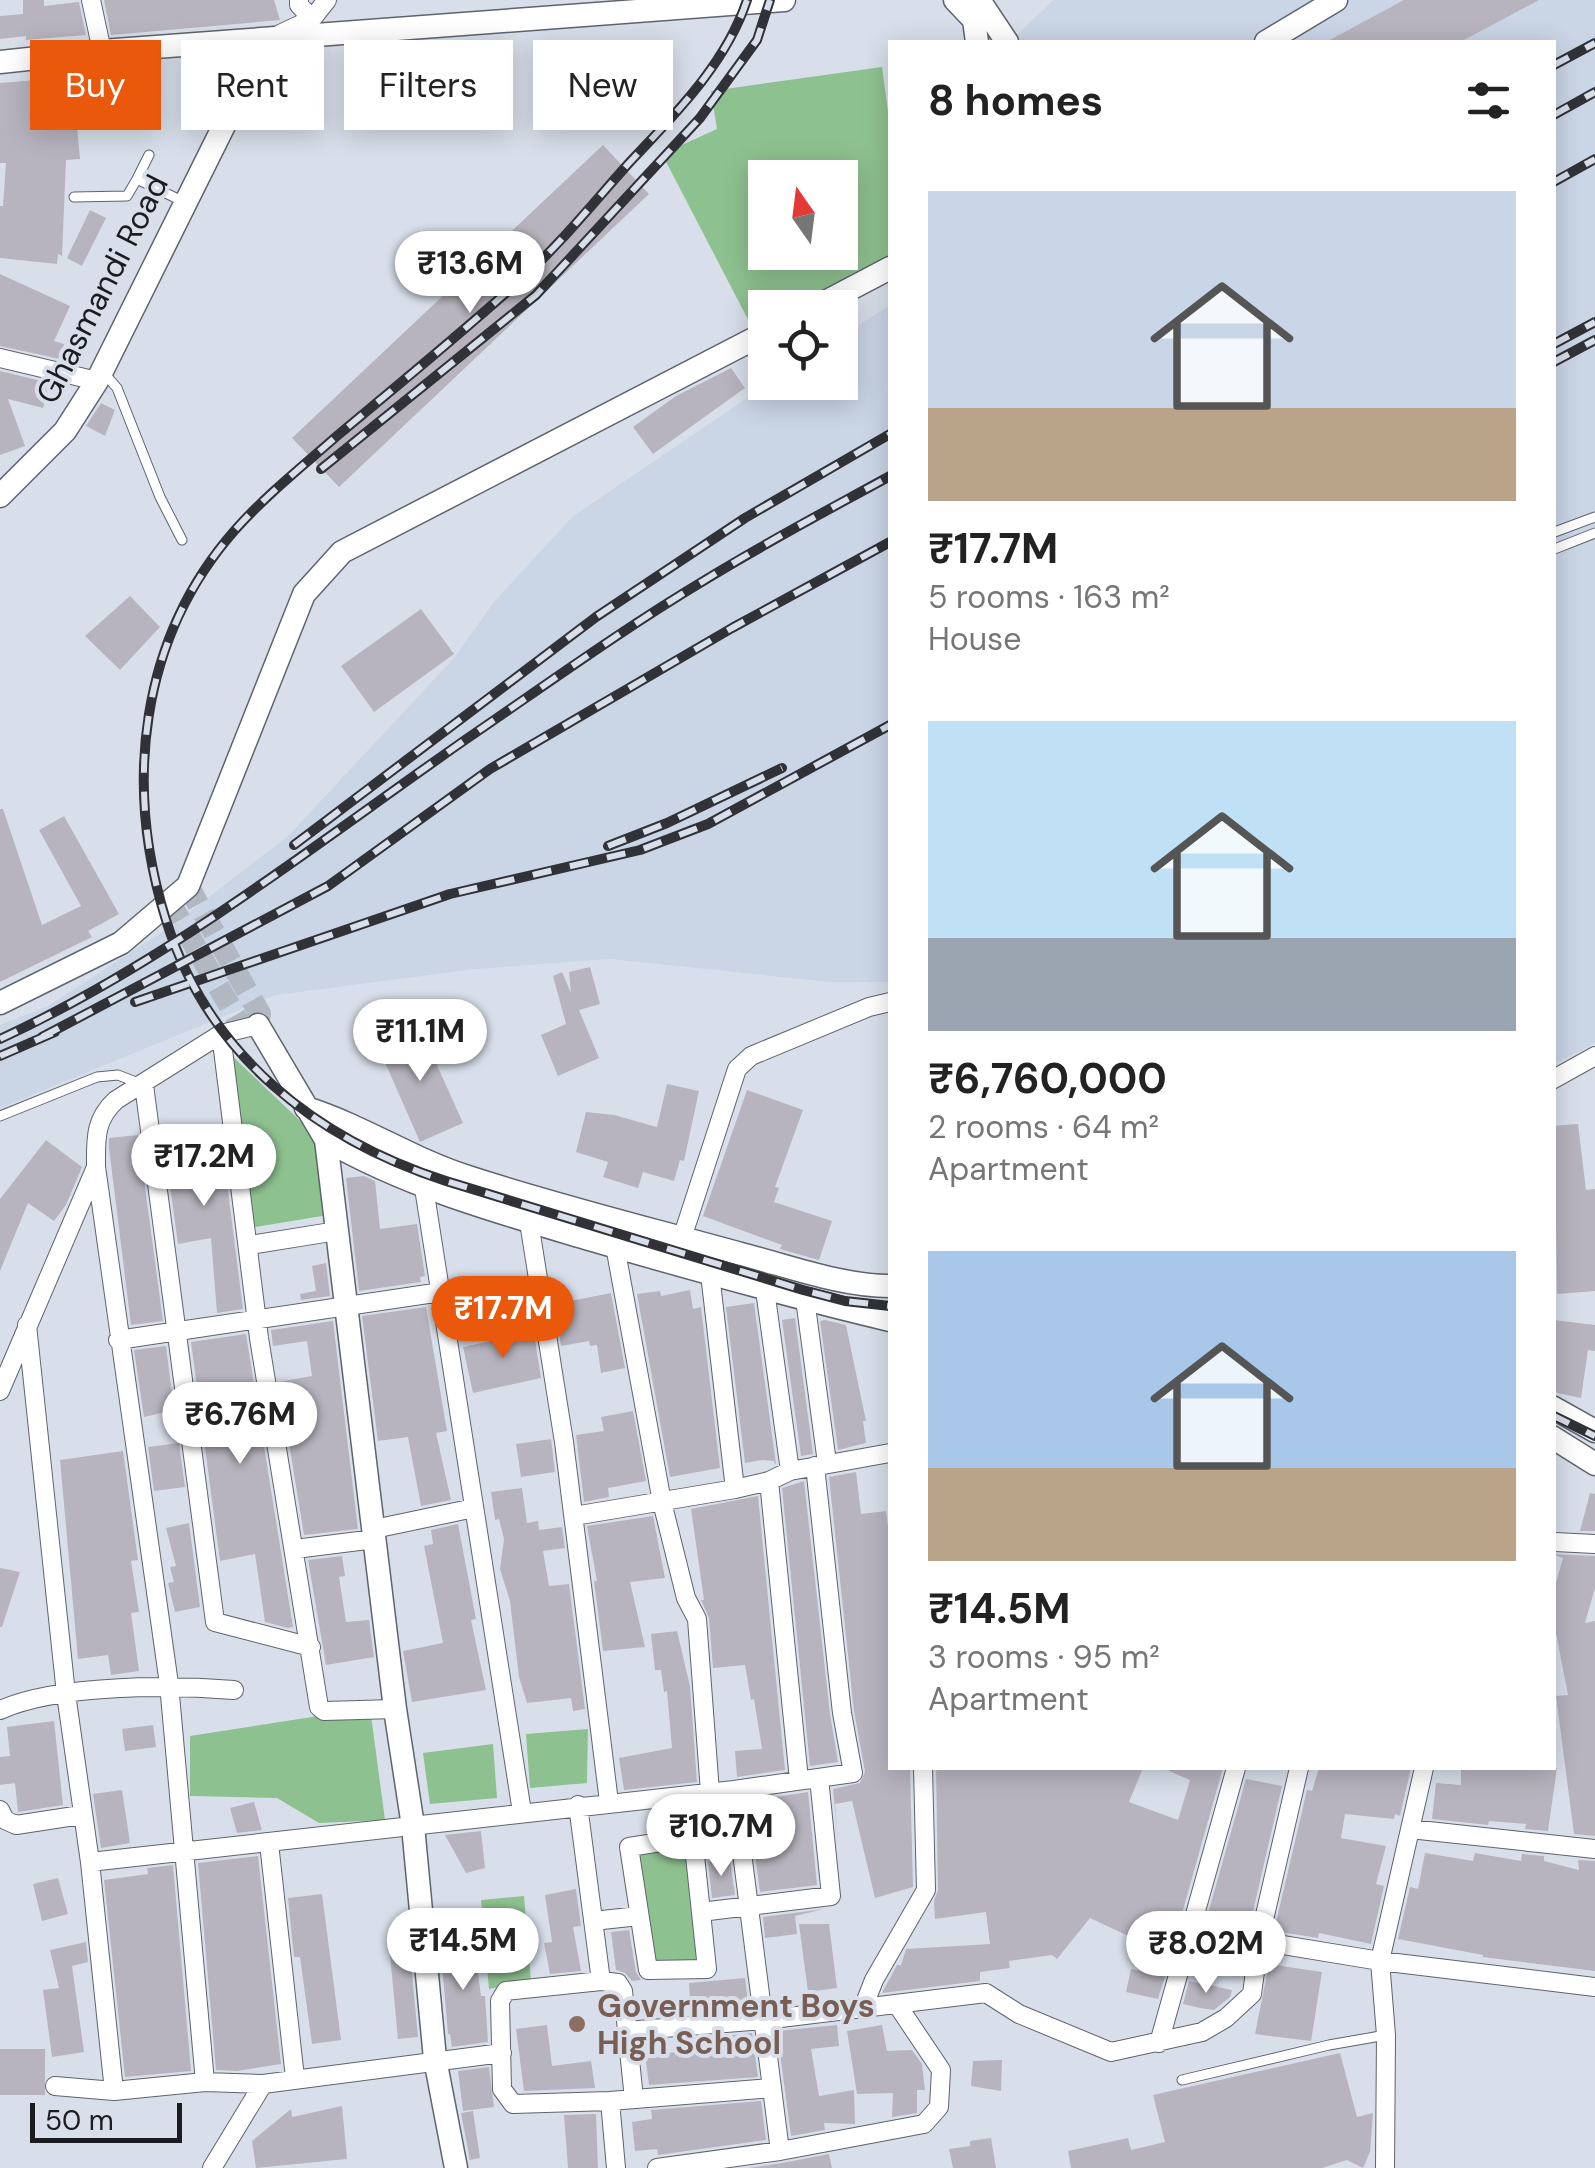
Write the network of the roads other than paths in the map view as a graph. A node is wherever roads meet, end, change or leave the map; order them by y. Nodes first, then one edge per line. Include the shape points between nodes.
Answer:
1 (91, 0) edge
2 (299, 0) edge
3 (327, 0) edge
4 (784, 0) edge
5 (955, 0) edge
6 (979, 0) edge
7 (1336, 0) edge
8 (666, 5) edge
9 (312, 18) junction
10 (100, 40) edge
11 (266, 40) joint
12 (977, 40) edge
13 (1006, 40) edge
14 (1269, 40) edge
15 (30, 59) edge
16 (0, 62) edge
17 (220, 130) edge
18 (148, 155) dead end
19 (137, 179) junction
20 (74, 197) dead end
21 (184, 202) junction
22 (888, 269) edge
23 (848, 290) edge
24 (748, 342) edge
25 (0, 358) edge
26 (99, 376) junction
27 (0, 496) edge
28 (1595, 517) edge
29 (1556, 532) edge
30 (1595, 533) edge
31 (182, 540) dead end
32 (1556, 548) edge
33 (888, 1002) edge
34 (0, 1003) edge
35 (258, 1024) joint
36 (222, 1034) junction
37 (1595, 1056) edge
38 (1556, 1078) edge
39 (144, 1085) junction
40 (306, 1108) junction
41 (0, 1116) edge
42 (326, 1140) junction
43 (426, 1161) junction
44 (96, 1167) junction
45 (424, 1188) junction
46 (617, 1219) junction
47 (530, 1222) junction
48 (337, 1231) junction
49 (682, 1238) junction
50 (250, 1245) junction
51 (615, 1246) junction
52 (678, 1264) junction
53 (710, 1274) junction
54 (888, 1286) edge
55 (765, 1290) junction
56 (441, 1292) junction
57 (804, 1300) junction
58 (346, 1306) junction
59 (258, 1320) junction
60 (888, 1320) edge
61 (27, 1325) junction
62 (176, 1331) junction
63 (118, 1340) junction
64 (0, 1391) edge
65 (1556, 1409) edge
66 (1595, 1431) edge
67 (1556, 1440) edge
68 (888, 1453) edge
69 (1595, 1464) edge
70 (821, 1465) junction
71 (790, 1471) junction
72 (769, 1481) junction
73 (735, 1489) junction
74 (662, 1502) junction
75 (474, 1508) junction
76 (574, 1516) junction
77 (374, 1534) junction
78 (1595, 1544) edge
79 (1556, 1546) edge
80 (295, 1549) junction
81 (311, 1647) junction
82 (168, 1684) junction
83 (234, 1690) dead end
84 (66, 1694) junction
85 (396, 1709) junction
86 (0, 1710) edge
87 (923, 1770) edge
88 (1235, 1770) edge
89 (1298, 1770) edge
90 (1424, 1770) edge
91 (809, 1779) junction
92 (734, 1790) junction
93 (710, 1792) junction
94 (609, 1802) junction
95 (578, 1805) junction
96 (0, 1810) edge
97 (522, 1812) junction
98 (81, 1814) junction
99 (414, 1826) junction
100 (1410, 1829) junction
101 (269, 1843) junction
102 (182, 1850) junction
103 (1595, 1850) edge
104 (90, 1862) junction
105 (748, 1906) junction
106 (701, 1912) junction
107 (640, 1916) junction
108 (593, 1921) junction
109 (1259, 1941) junction
110 (1380, 1961) junction
111 (601, 1982) junction
112 (1595, 1987) edge
113 (898, 2006) junction
114 (864, 2008) junction
115 (764, 2020) junction
116 (626, 2032) junction
117 (1386, 2035) junction
118 (1159, 2044) junction
119 (502, 2053) junction
120 (435, 2059) junction
121 (296, 2078) junction
122 (1182, 2080) dead end
123 (205, 2082) junction
124 (263, 2084) junction
125 (55, 2086) dead end
126 (772, 2088) junction
127 (114, 2091) junction
128 (634, 2099) junction
129 (610, 2101) junction
130 (780, 2151) junction
131 (212, 2168) edge
132 (456, 2168) edge
133 (616, 2168) edge
134 (657, 2168) edge
135 (1385, 2168) edge

1 - 10 street
2 - 9 street
3 - 9 street
4 - 8 street
5 - 12 street via 974,20
6 - 13 street
7 - 14 street
8 - 11 street
9 - 11 street
15 - 16 street
17 - 21 street, Ghasmandi Road
18 - 19 lane
19 - 20 lane via 128,196
19 - 21 lane
21 - 26 street, Ghasmandi Road
22 - 23 street
24 - 34 street via 342,552 304,594 188,886 121,943
25 - 26 street
26 - 27 street, Ghasmandi Road via 65,431
26 - 31 lane via 117,388
28 - 29 lane
30 - 32 lane
33 - 49 street via 751,1056 738,1070
35 - 36 street
35 - 40 street
36 - 39 street
36 - 50 street
37 - 38 street
39 - 41 lane via 118,1075 98,1077
39 - 44 street via 103,1112
39 - 62 street
40 - 42 street
40 - 43 street
42 - 45 street
42 - 48 street
43 - 45 street
43 - 46 street
44 - 61 street
44 - 63 street
45 - 47 street
45 - 56 street
46 - 49 street
46 - 51 street
47 - 51 street
47 - 76 street
48 - 50 street
48 - 58 street
49 - 52 street
49 - 54 street
50 - 59 street
51 - 52 street
51 - 74 street
52 - 53 street
53 - 55 street
53 - 73 street
55 - 57 street
55 - 71 street
56 - 58 street
56 - 75 street
57 - 60 street
57 - 70 street
58 - 59 street
58 - 77 street
59 - 62 street
59 - 80 street
61 - 64 street
61 - 84 street
62 - 63 street
62 - 81 street via 215,1622
63 - 82 street
65 - 66 street
67 - 69 street
68 - 70 street
70 - 71 street
70 - 91 street via 853,1773
71 - 72 street
72 - 73 street
72 - 91 street
73 - 74 street
74 - 76 street
74 - 93 street via 697,1619
75 - 77 street
75 - 97 street
76 - 94 street
77 - 80 street
77 - 85 street
78 - 79 street
80 - 81 street
81 - 85 street via 324,1711
82 - 83 street
82 - 84 street
82 - 102 street
84 - 86 street
84 - 98 street
85 - 99 street
87 - 114 street via 926,1890
88 - 118 street
89 - 109 street
90 - 100 street
91 - 92 street
91 - 105 street via 831,1896
92 - 93 street
92 - 105 street
93 - 94 street
94 - 95 street
95 - 97 street
95 - 108 street
96 - 98 street via 16,1825
97 - 99 street
98 - 104 street
99 - 101 street
99 - 120 street
100 - 103 street
100 - 110 street
101 - 102 street
101 - 121 street
102 - 104 street
102 - 123 street
104 - 127 street
105 - 106 street
105 - 115 street
106 - 107 street via 708,1969 648,1970
106 - 107 street via 693,1837 629,1848
107 - 108 street
108 - 111 street
109 - 110 street
109 - 118 street via 1252,1994 1202,2032
110 - 112 street
110 - 117 street
111 - 116 street via 618,1983 623,1991
111 - 119 street via 506,1991 500,2002
113 - 114 street
113 - 118 street via 986,1993 1018,2014 1111,2052
113 - 130 street via 940,2070 939,2108 924,2124
114 - 115 street
115 - 116 street
115 - 126 street
116 - 128 street
117 - 122 lane
117 - 135 street
119 - 120 street
119 - 129 street via 502,2089 513,2104
120 - 121 street
120 - 132 street
121 - 124 street
123 - 124 street
123 - 127 street
124 - 131 street
125 - 127 street
126 - 128 street
126 - 130 street
128 - 129 street
129 - 133 street
130 - 134 street

